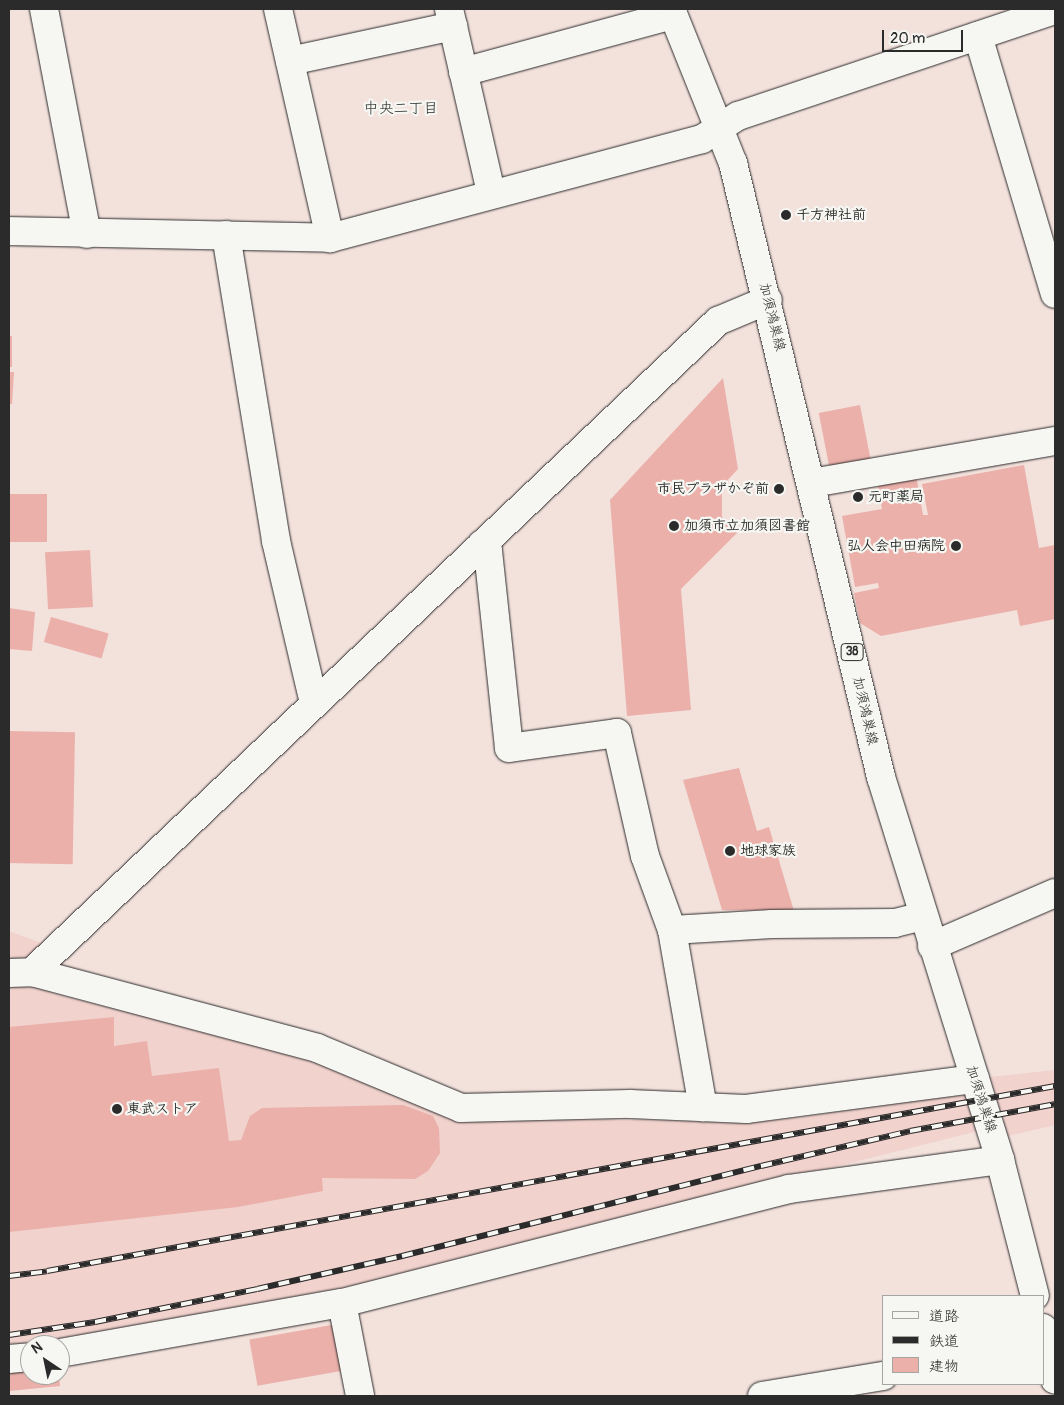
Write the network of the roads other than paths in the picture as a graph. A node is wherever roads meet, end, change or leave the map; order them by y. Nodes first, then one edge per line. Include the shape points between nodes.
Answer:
1 (44, 9) edge
2 (278, 9) edge
3 (1055, 10) edge
4 (672, 12) edge
5 (451, 18) edge
6 (978, 36) junction
7 (290, 61) junction
8 (464, 72) junction
9 (721, 127) junction
10 (491, 192) junction
11 (9, 230) edge
12 (87, 234) junction
13 (226, 235) junction
14 (330, 238) junction
15 (1055, 294) edge
16 (768, 300) junction
17 (1055, 440) edge
18 (812, 483) junction
19 (482, 544) junction
20 (314, 703) junction
21 (1055, 893) edge
22 (923, 916) junction
23 (672, 930) junction
24 (932, 946) junction
25 (21, 973) edge
26 (975, 1079) junction
27 (703, 1107) junction
28 (1000, 1160) junction
29 (1035, 1295) edge
30 (342, 1303) junction
31 (1047, 1343) edge
32 (70, 1351) edge
33 (882, 1376) edge
34 (1055, 1380) edge
35 (360, 1396) edge
36 (762, 1396) edge

1 - 12 street
2 - 7 street
3 - 6 street
4 - 8 street
4 - 9 street, 加須鴻巣線 / 38
5 - 7 street
5 - 8 street
6 - 9 street via 738,116
6 - 15 street
7 - 14 street
8 - 10 street
9 - 10 street via 702,138
9 - 16 street, 加須鴻巣線 / 38
10 - 14 street
11 - 12 street
12 - 13 street
13 - 14 street
13 - 20 street via 276,541
16 - 18 street, 加須鴻巣線 / 38
16 - 19 street via 718,321
17 - 18 street
18 - 22 street, 加須鴻巣線 / 38 via 880,777
19 - 20 street
19 - 23 street via 488,551 509,748 617,733 645,856
20 - 25 street
21 - 24 street
22 - 23 street via 895,923 772,924
22 - 24 street, 加須鴻巣線 / 38
23 - 27 street
24 - 26 street, 加須鴻巣線 / 38
25 - 27 street via 318,1048 461,1108 630,1104
26 - 27 street via 762,1107
26 - 28 street, 加須鴻巣線 / 38
28 - 29 street, 加須鴻巣線 / 38
28 - 30 street via 789,1188
30 - 32 street
30 - 35 street
31 - 34 street
33 - 36 street

